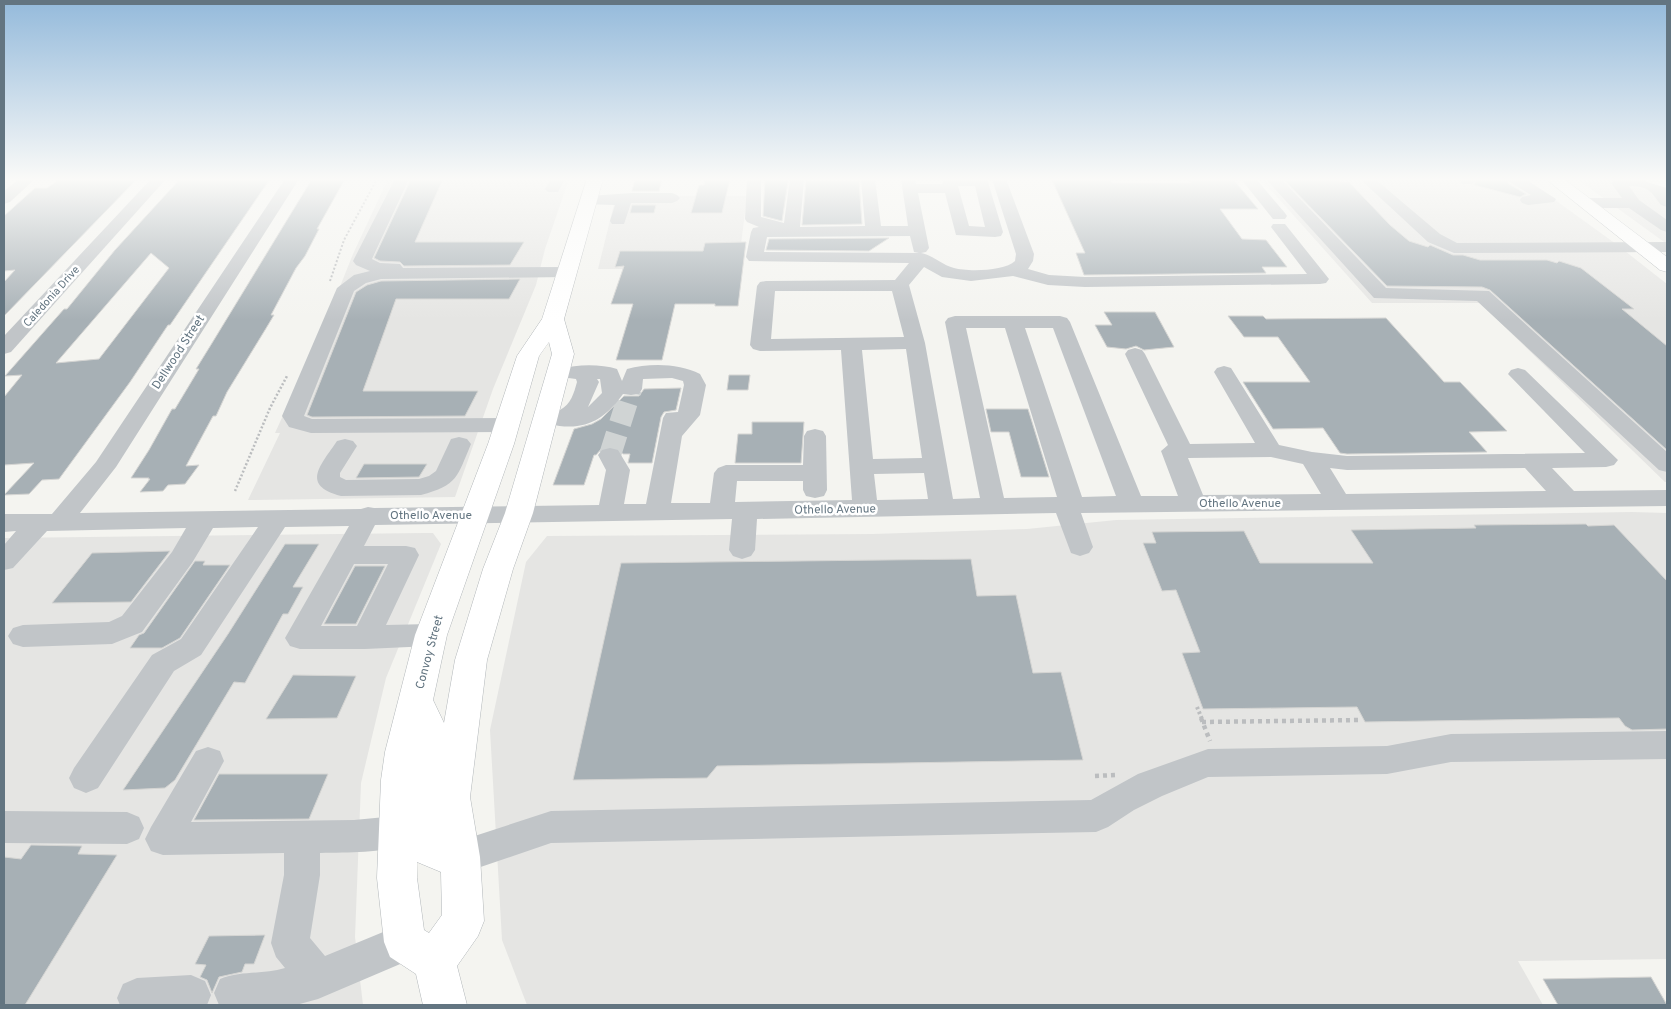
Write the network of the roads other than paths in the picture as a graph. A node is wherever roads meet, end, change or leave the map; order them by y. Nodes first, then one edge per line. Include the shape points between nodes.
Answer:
1 (115, 226) edge
2 (261, 226) edge
3 (379, 226) edge
4 (581, 226) edge
5 (777, 226) edge
6 (916, 226) edge
7 (1015, 226) edge
8 (1283, 226) edge
9 (1317, 226) edge
10 (1420, 226) edge
11 (1615, 226) edge
12 (873, 228) joint
13 (792, 229) joint
14 (917, 230) junction
15 (1667, 247) edge
16 (1644, 248) junction
17 (922, 258) junction
18 (1667, 266) edge
19 (523, 267) dead end
20 (1012, 270) junction
21 (365, 272) junction
22 (567, 272) junction
23 (900, 285) junction
24 (553, 319) junction
25 (1013, 322) junction
26 (915, 343) junction
27 (851, 344) junction
28 (4, 348) edge
29 (1135, 354) dead end
30 (1224, 372) dead end
31 (558, 373) junction
32 (1518, 374) dead end
33 (631, 390) tunnel mouth
34 (552, 420) junction
35 (507, 425) junction
36 (815, 436) dead end
37 (459, 444) dead end
38 (344, 446) dead end
39 (1271, 450) junction
40 (1182, 451) junction
41 (610, 455) tunnel mouth
42 (1312, 459) junction
43 (1531, 460) junction
44 (936, 465) junction
45 (1667, 465) edge
46 (861, 466) junction
47 (816, 473) junction
48 (1667, 498) edge
49 (1568, 500) junction
50 (1339, 503) junction
51 (1194, 504) junction
52 (1069, 505) junction
53 (1132, 505) junction
54 (994, 507) junction
55 (865, 508) junction
56 (942, 508) junction
57 (733, 510) junction
58 (815, 510) junction
59 (610, 512) junction
60 (657, 512) junction
61 (519, 513) junction
62 (474, 515) junction
63 (368, 516) junction
64 (278, 517) junction
65 (206, 519) junction
66 (50, 522) junction
67 (4, 523) edge
68 (1080, 547) dead end
69 (742, 550) dead end
70 (346, 555) junction
71 (4, 560) edge
72 (431, 635) junction
73 (23, 636) dead end
74 (365, 638) junction
75 (416, 701) junction
76 (1667, 745) edge
77 (208, 761) dead end
78 (86, 778) dead end
79 (4, 827) edge
80 (127, 828) dead end
81 (396, 832) junction
82 (302, 837) junction
83 (460, 857) junction
84 (420, 951) junction
85 (318, 979) junction
86 (234, 993) dead end
87 (191, 995) dead end
88 (137, 998) dead end
89 (445, 1005) edge

1 - 28 street, Caledonia Drive
2 - 66 street, Dellwood Street via 104,467
3 - 21 street via 362,261
4 - 22 main road, Convoy Street
5 - 13 street
6 - 14 street
7 - 20 street via 1024,261
8 - 20 street via 1320,279 1085,282 1048,280
9 - 45 street via 1381,294 1482,295
10 - 16 street via 1434,238 1454,248
11 - 16 main road
12 - 13 street
12 - 14 street
14 - 17 street
14 - 17 street via 759,232 755,257
15 - 16 street
16 - 18 main road
17 - 20 street via 948,273 971,276
17 - 23 street
19 - 21 street via 377,268
21 - 22 street
21 - 35 street via 346,288 293,416 297,422 310,426
22 - 24 main road, Convoy Street
23 - 26 street
23 - 27 street via 766,286 760,345
24 - 31 main road via 563,354
24 - 35 main road, Convoy Street via 528,356
25 - 52 street
25 - 53 street via 1060,322
25 - 54 street via 955,322
26 - 27 street
26 - 44 street
27 - 46 street
29 - 40 street
30 - 39 street
31 - 34 main road
31 - 34 street via 610,373 613,393 600,411 576,420
32 - 43 street via 1606,460
33 - 60 street via 634,373 681,374
34 - 61 main road
35 - 62 main road, Convoy Street
36 - 47 street
37 - 38 street via 446,475 420,487 341,488 328,480 328,473
39 - 40 street
39 - 42 street
40 - 51 street via 1174,451
41 - 59 street via 618,470
42 - 43 street via 1347,463
42 - 50 street
43 - 49 street
44 - 46 street
44 - 56 street
46 - 55 street
47 - 57 street via 726,473
47 - 58 street
48 - 49 street, Othello Avenue
49 - 50 street, Othello Avenue
50 - 51 street, Othello Avenue
51 - 53 street, Othello Avenue
52 - 53 street, Othello Avenue
52 - 54 street, Othello Avenue
52 - 68 street
54 - 56 street, Othello Avenue
55 - 56 street, Othello Avenue
55 - 58 street, Othello Avenue
57 - 58 street, Othello Avenue
57 - 60 street, Othello Avenue
57 - 69 street
59 - 60 street, Othello Avenue
59 - 61 street, Othello Avenue
61 - 62 street, Othello Avenue
61 - 83 main road via 498,569 471,660 451,797
62 - 63 street, Othello Avenue
62 - 72 main road, Convoy Street
63 - 64 street, Othello Avenue
63 - 70 street
64 - 65 street, Othello Avenue
64 - 78 street via 190,647 163,663
65 - 66 street, Othello Avenue
65 - 73 street via 183,556 132,624 112,633
66 - 67 street, Othello Avenue
66 - 71 street, Dellwood Street
70 - 74 street via 406,556
70 - 74 street via 300,638
72 - 74 street
72 - 75 main road, Convoy Street
75 - 81 main road, Convoy Street via 398,780
75 - 83 main road via 428,726 421,834 435,853
76 - 83 street via 1451,748 1372,761 1208,763 1184,770 1117,801 1096,816 551,827
77 - 82 street via 163,839
79 - 80 street
81 - 82 street
81 - 84 main road, Convoy Street via 397,878
82 - 85 street via 302,875 290,943
83 - 84 main road via 463,921
84 - 85 street
84 - 89 main road, Convoy Street
85 - 86 street via 276,991
87 - 88 street

